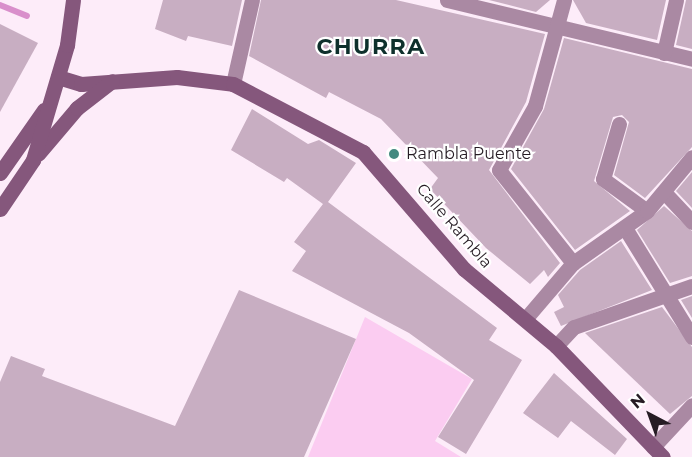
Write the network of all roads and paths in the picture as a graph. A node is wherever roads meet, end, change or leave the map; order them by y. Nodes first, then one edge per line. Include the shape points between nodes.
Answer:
1 (252, 0) edge
2 (447, 0) edge
3 (564, 0) edge
4 (676, 0) edge
5 (73, 5) edge
6 (558, 27) junction
7 (664, 53) junction
8 (692, 59) edge
9 (58, 77) junction
10 (112, 81) junction
11 (233, 84) junction
12 (51, 100) junction
13 (619, 124) dead end
14 (692, 158) edge
15 (33, 160) junction
16 (0, 173) edge
17 (664, 192) junction
18 (0, 209) edge
19 (646, 211) junction
20 (692, 222) edge
21 (625, 228) junction
22 (573, 263) junction
23 (692, 286) edge
24 (668, 294) junction
25 (526, 318) junction
26 (692, 337) edge
27 (556, 346) junction
28 (692, 405) edge
29 (658, 452) edge

1 - 11 street
2 - 6 street
3 - 6 street
4 - 7 street
5 - 9 street
6 - 7 street
6 - 22 street via 536,105 499,170
7 - 8 street
9 - 10 street, Calle Rambla via 81,84
9 - 12 street
10 - 11 street, Calle Rambla via 177,77
10 - 15 street via 77,108
11 - 25 street, Calle Rambla via 363,152 464,269
12 - 15 street
12 - 16 street
13 - 19 street via 603,179
14 - 17 street
15 - 18 street
17 - 19 street
17 - 20 street
19 - 21 street
21 - 22 street
21 - 24 street
22 - 25 street
23 - 24 street
24 - 26 street
24 - 27 street via 574,327
25 - 27 street, Calle Rambla
27 - 29 street, Calle Rambla
28 - 29 street

